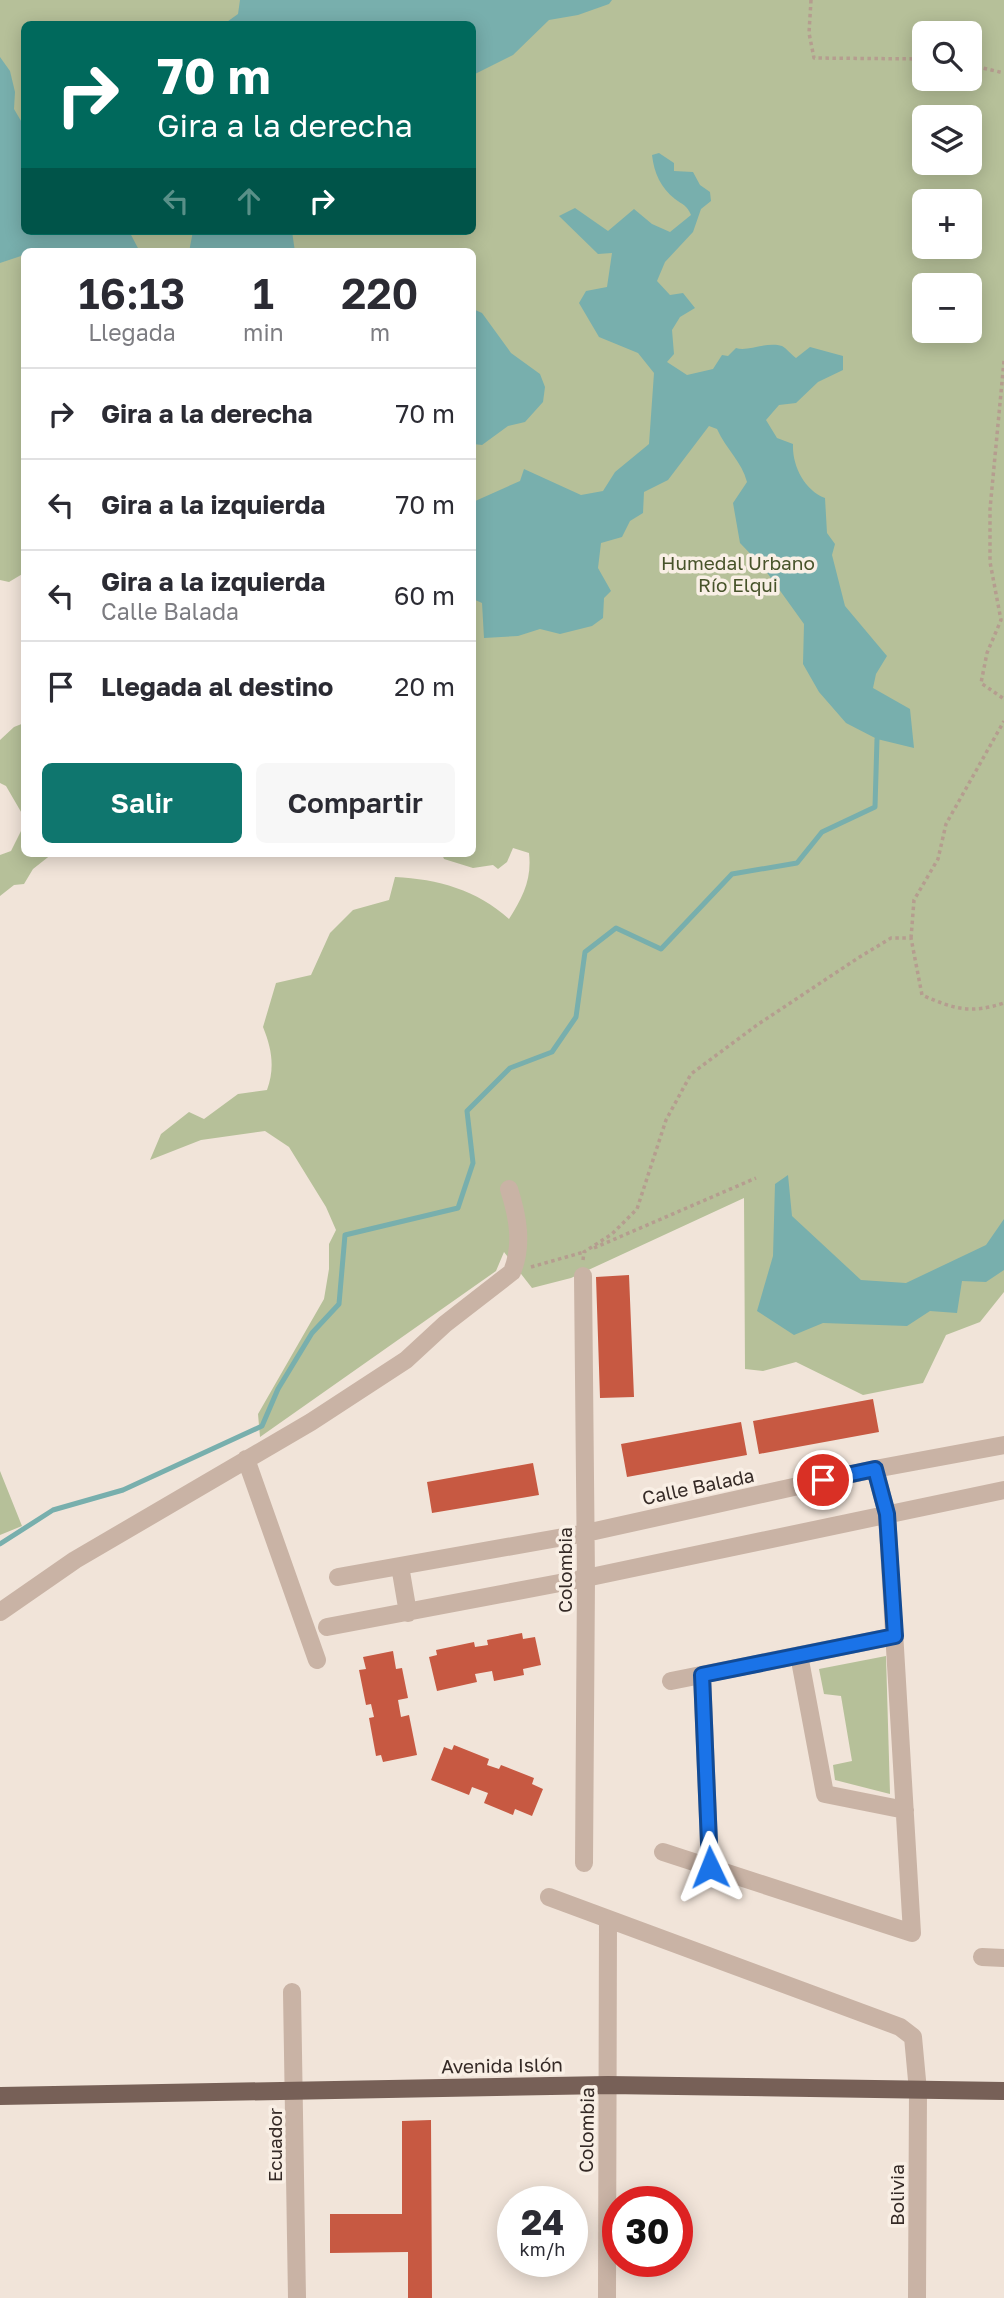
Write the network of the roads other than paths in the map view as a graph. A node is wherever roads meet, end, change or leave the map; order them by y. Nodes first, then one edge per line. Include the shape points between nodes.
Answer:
1 (509, 1189) dead end
2 (583, 1276) road end
3 (1004, 1445) edge
4 (246, 1459) junction
5 (875, 1469) junction
6 (1004, 1490) edge
7 (887, 1514) junction
8 (586, 1533) junction
9 (400, 1566) junction
10 (338, 1577) dead end
11 (586, 1578) junction
12 (0, 1612) edge
13 (408, 1613) junction
14 (327, 1627) dead end
15 (895, 1636) junction
16 (799, 1655) junction
17 (317, 1660) dead end
18 (702, 1675) junction
19 (671, 1681) dead end
20 (905, 1810) junction
21 (663, 1852) dead end
22 (584, 1863) dead end
23 (710, 1867) junction
24 (549, 1897) dead end
25 (608, 1920) junction
26 (982, 1957) dead end
27 (1004, 1958) edge
28 (292, 1992) dead end
29 (608, 2085) junction
30 (295, 2089) junction
31 (918, 2091) junction
32 (1004, 2091) edge
33 (0, 2096) edge
34 (297, 2298) edge
35 (607, 2298) edge
36 (917, 2298) edge

1 - 4 street via 519,1234 512,1272 406,1360
2 - 8 street, Colombia
3 - 5 street, Calle Balada
4 - 12 street via 75,1560
4 - 17 street
5 - 7 street
5 - 8 street, Calle Balada
6 - 7 street
7 - 11 street
7 - 15 street
8 - 9 street, Calle Balada
8 - 11 street, Colombia
9 - 10 street, Calle Balada
9 - 13 street
11 - 13 street
11 - 22 street, Colombia
13 - 14 street
15 - 16 street
15 - 20 street
16 - 18 street
16 - 20 street via 825,1794
18 - 19 street
18 - 23 street
20 - 23 street via 912,1933
21 - 23 street
24 - 25 street
25 - 29 street, Colombia
25 - 31 street, Bolivia via 900,2028 913,2037
26 - 27 street
28 - 30 street, Ecuador
29 - 30 main road, Avenida Islón
29 - 31 main road, Avenida Islón
29 - 35 street, Colombia
30 - 33 main road, Avenida Islón
30 - 34 street, Ecuador
31 - 32 main road, Avenida Islón
31 - 36 street, Bolivia

